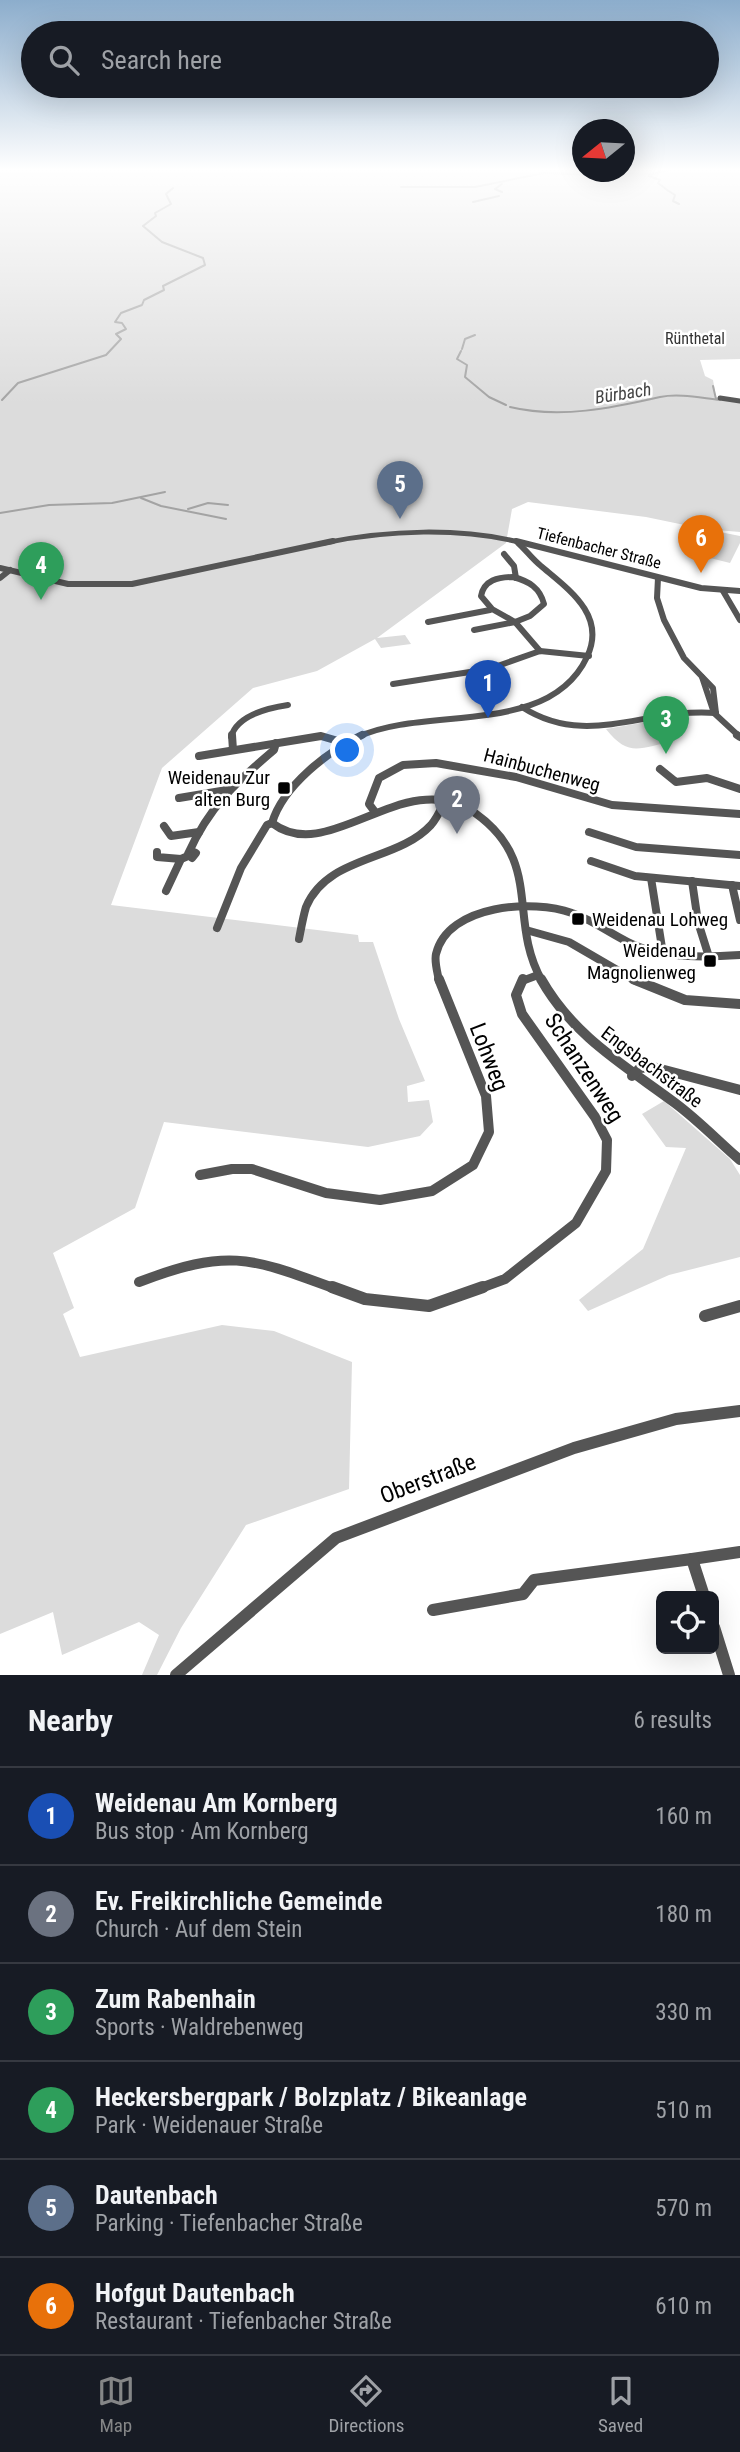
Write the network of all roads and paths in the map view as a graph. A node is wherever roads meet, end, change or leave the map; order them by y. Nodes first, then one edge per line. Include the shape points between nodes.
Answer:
1 (720, 398) dead end
2 (740, 401) edge
3 (515, 541) junction
4 (536, 546) junction
5 (545, 548) junction
6 (529, 552) junction
7 (504, 554) dead end
8 (538, 563) junction
9 (0, 570) edge
10 (10, 570) junction
11 (0, 578) edge
12 (516, 578) junction
13 (658, 578) junction
14 (723, 590) junction
15 (740, 591) edge
16 (491, 610) junction
17 (740, 620) edge
18 (428, 622) dead end
19 (515, 622) junction
20 (474, 630) dead end
21 (540, 651) junction
22 (589, 656) junction
23 (393, 684) dead end
24 (288, 705) dead end
25 (522, 707) junction
26 (716, 713) junction
27 (740, 737) edge
28 (276, 743) junction
29 (345, 743) junction
30 (233, 750) junction
31 (199, 756) dead end
32 (660, 769) dead end
33 (740, 789) edge
34 (227, 790) junction
35 (178, 798) dead end
36 (445, 801) junction
37 (375, 812) junction
38 (740, 814) edge
39 (272, 823) junction
40 (164, 826) dead end
41 (279, 831) junction
42 (199, 832) junction
43 (589, 832) dead end
44 (258, 840) junction
45 (157, 852) dead end
46 (740, 855) edge
47 (187, 856) junction
48 (591, 861) dead end
49 (651, 878) junction
50 (692, 881) junction
51 (736, 885) edge
52 (166, 891) dead end
53 (525, 904) junction
54 (740, 920) edge
55 (217, 928) dead end
56 (526, 930) junction
57 (299, 939) dead end
58 (663, 954) junction
59 (740, 955) edge
60 (709, 957) junction
61 (538, 975) junction
62 (740, 1003) edge
63 (632, 1076) junction
64 (740, 1090) edge
65 (740, 1160) edge
66 (200, 1175) dead end
67 (139, 1282) dead end
68 (740, 1306) edge
69 (705, 1317) dead end
70 (740, 1410) edge
71 (740, 1552) edge
72 (692, 1559) junction
73 (702, 1591) edge
74 (433, 1610) dead end
75 (719, 1643) edge
76 (176, 1675) edge
77 (729, 1675) edge

1 - 2 street
3 - 4 street, Tiefenbacher Straße
3 - 6 street
3 - 10 street, Tiefenbacher Straße via 451,533 348,538 124,585 68,584
4 - 5 street, Tiefenbacher Straße
4 - 6 street
5 - 8 street via 537,556
5 - 13 street, Tiefenbacher Straße
6 - 8 street
7 - 12 street via 514,566
8 - 22 street via 571,588 586,608 592,630
9 - 10 street
10 - 11 street
12 - 16 street via 496,578 483,587 481,596
12 - 19 street via 538,589 544,604
13 - 14 street, Tiefenbacher Straße
13 - 26 street via 666,624 685,660 698,670
14 - 15 street, Tiefenbacher Straße
14 - 17 street
16 - 18 street
16 - 19 street
19 - 20 street
19 - 21 street
21 - 22 street
21 - 23 street via 489,669
22 - 25 street via 565,685
24 - 30 street via 245,719 233,733
25 - 26 street via 542,721 583,728 678,713
25 - 29 street via 388,726
26 - 27 street
28 - 29 street via 321,736
28 - 30 street
28 - 34 street via 274,750
29 - 39 street via 300,781
30 - 31 street
32 - 33 street via 676,782 707,778
34 - 35 street
34 - 42 street
36 - 37 street, Engsbachstraße via 413,800
36 - 53 street, Engsbachstraße via 473,812 506,842 523,881
36 - 57 street via 437,818 418,836 323,882 301,917
37 - 38 street, Hainbuchenweg via 369,804 370,791 379,778 390,769 422,761 461,764 612,805
37 - 41 street, Engsbachstraße via 323,831
39 - 41 street
39 - 44 street
40 - 42 street via 171,836
41 - 44 street
42 - 47 street
43 - 46 street via 636,847
44 - 55 street via 241,868
45 - 47 street via 157,857
47 - 52 street
48 - 49 street
49 - 50 street
49 - 58 street
50 - 51 street
50 - 60 street
51 - 54 street
53 - 56 street, Engsbachstraße
53 - 58 street, Lohweg via 570,911 632,945
53 - 66 street, Lohweg via 484,909 459,923 442,937 433,960 487,1097 488,1134 479,1158 467,1170 414,1197 374,1200 337,1196 252,1169
56 - 61 street, Engsbachstraße
56 - 62 street via 579,945 653,990 723,1005
58 - 60 street, Lohweg
59 - 60 street, Lohweg
61 - 63 street, Engsbachstraße via 567,1019
61 - 67 street, Schanzenweg via 523,979 516,995 522,1014 595,1117 607,1140 606,1171 576,1223 505,1279 429,1306 365,1299 264,1262 224,1258 181,1266
63 - 64 street via 640,1068 653,1067
63 - 65 street, Engsbachstraße via 682,1109
68 - 69 street
70 - 76 street, Oberstraße via 676,1419 574,1448 336,1538
71 - 72 street
72 - 73 street
72 - 74 street via 534,1580 523,1594
75 - 77 street

